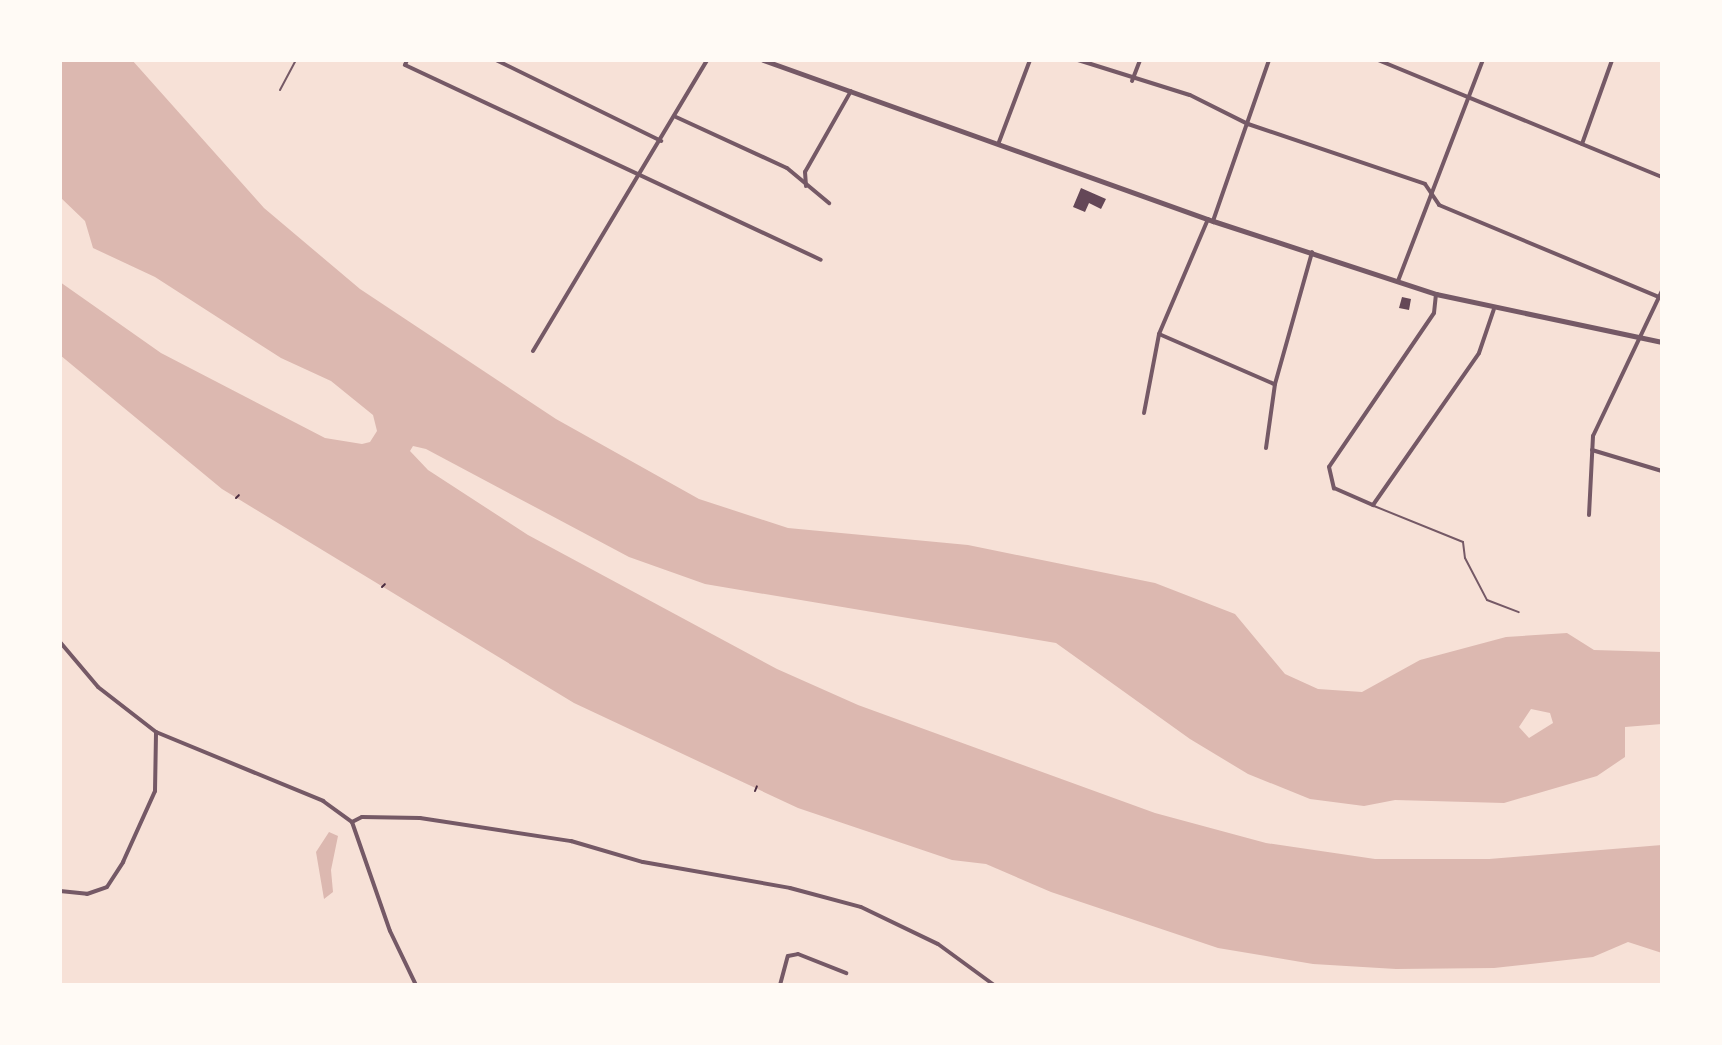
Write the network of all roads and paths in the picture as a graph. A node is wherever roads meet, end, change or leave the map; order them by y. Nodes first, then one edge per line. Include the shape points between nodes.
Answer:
1 (296, 60) edge
2 (496, 60) edge
3 (707, 60) edge
4 (763, 60) edge
5 (1030, 60) edge
6 (1078, 60) edge
7 (1140, 60) edge
8 (1269, 60) edge
9 (1378, 60) edge
10 (1483, 60) edge
11 (1612, 60) edge
12 (406, 63) edge
13 (1132, 81) junction
14 (280, 90) dead end
15 (851, 91) junction
16 (1469, 97) junction
17 (676, 117) junction
18 (1248, 124) junction
19 (661, 141) junction
20 (999, 142) junction
21 (1582, 144) junction
22 (640, 177) junction
23 (1662, 177) edge
24 (806, 189) junction
25 (1432, 195) junction
26 (829, 203) dead end
27 (1211, 220) junction
28 (1312, 251) junction
29 (821, 260) dead end
30 (1398, 281) junction
31 (1662, 291) edge
32 (1436, 294) junction
33 (1659, 297) junction
34 (1494, 309) junction
35 (1159, 334) junction
36 (1640, 337) junction
37 (1662, 342) edge
38 (533, 351) dead end
39 (1275, 384) junction
40 (1144, 413) dead end
41 (1266, 448) dead end
42 (1592, 450) junction
43 (1662, 471) edge
44 (1373, 505) junction
45 (1589, 515) dead end
46 (385, 584) dead end
47 (382, 587) dead end
48 (1519, 612) dead end
49 (60, 642) edge
50 (156, 732) junction
51 (352, 822) junction
52 (60, 891) edge
53 (846, 973) dead end
54 (416, 985) edge
55 (780, 985) edge
56 (994, 985) edge

1 - 14 lane
2 - 19 street
3 - 17 street
4 - 15 street
5 - 20 street
6 - 13 street
7 - 13 street
8 - 18 street
9 - 16 street
10 - 16 street
11 - 21 street
12 - 22 street
13 - 18 street via 1190,95
15 - 20 street
15 - 24 street via 805,172
16 - 21 street
16 - 25 street
17 - 19 street
17 - 24 street via 787,168
18 - 25 street via 1425,184
18 - 27 street
19 - 22 street
20 - 27 street
21 - 23 street
22 - 29 street
22 - 38 street
24 - 26 street
25 - 30 street
25 - 33 street via 1439,205
27 - 28 street
27 - 35 street
28 - 30 street
28 - 39 street
30 - 32 street
31 - 33 street
32 - 34 street
32 - 44 street via 1434,313 1413,347 1329,467 1334,488
33 - 36 street
34 - 36 street
34 - 44 street via 1479,353
35 - 39 street
35 - 40 street
36 - 37 street
36 - 42 street via 1593,436
39 - 41 street
42 - 43 street
42 - 45 street
44 - 48 lane via 1463,542 1465,558 1487,600
46 - 47 path
49 - 50 street via 98,687
50 - 51 street via 323,801
50 - 52 street via 155,791 123,862 107,887 87,894
51 - 54 street via 390,931
51 - 56 street via 362,817 420,818 571,841 643,862 790,888 861,907 925,938
53 - 55 street via 798,954 788,956

